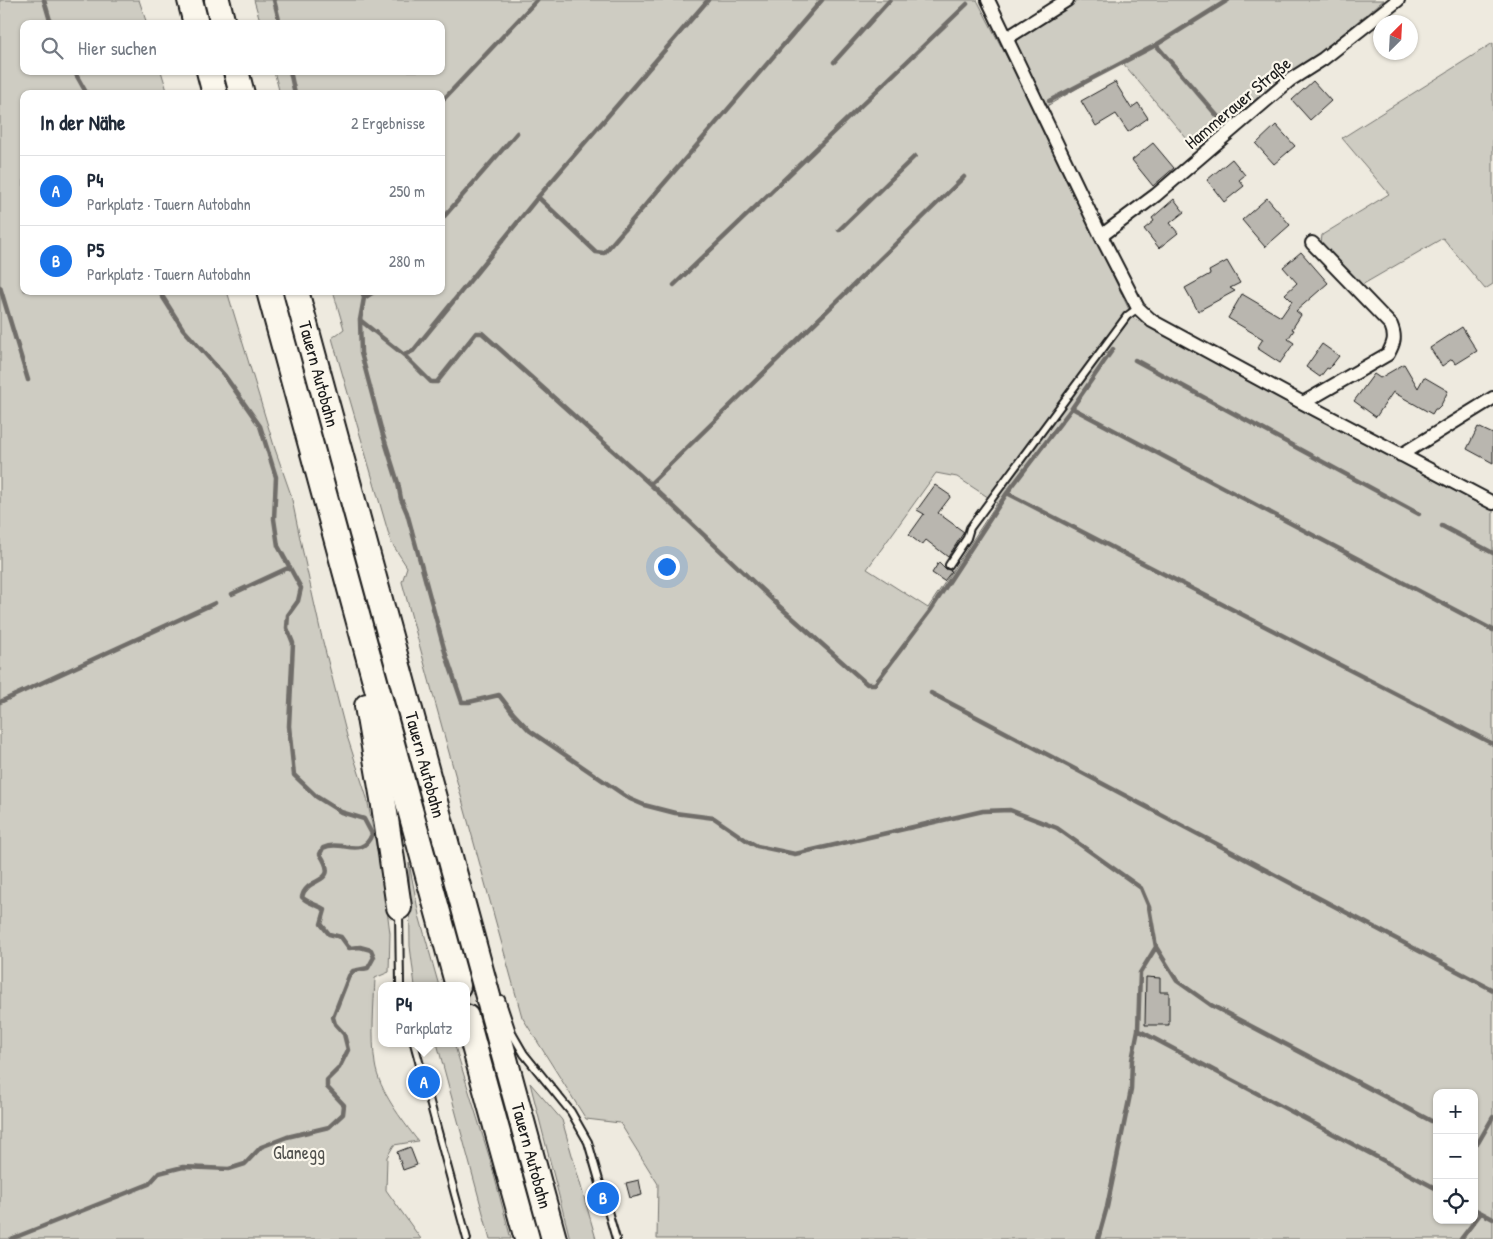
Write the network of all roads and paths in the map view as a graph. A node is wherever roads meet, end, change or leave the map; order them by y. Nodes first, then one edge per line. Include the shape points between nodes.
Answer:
1 (190, 0) edge
2 (217, 0) edge
3 (988, 0) edge
4 (1067, 0) edge
5 (1398, 0) edge
6 (195, 20) edge
7 (222, 20) edge
8 (1007, 38) junction
9 (210, 75) edge
10 (237, 75) edge
11 (214, 90) edge
12 (241, 90) edge
13 (1101, 236) junction
14 (1312, 243) dead end
15 (270, 295) edge
16 (297, 295) edge
17 (1138, 308) junction
18 (1493, 398) edge
19 (1303, 403) junction
20 (1401, 455) junction
21 (1493, 503) edge
22 (949, 565) dead end
23 (362, 634) junction
24 (399, 907) joint
25 (483, 977) junction
26 (400, 982) edge
27 (457, 982) edge
28 (501, 999) joint
29 (470, 1032) edge
30 (415, 1047) edge
31 (467, 1239) edge
32 (527, 1239) edge
33 (554, 1239) edge
34 (616, 1239) edge

1 - 6 highway
2 - 7 highway
3 - 8 street
4 - 8 street
5 - 13 street, Hammerauer Straße via 1323,59 1290,80 1156,195
8 - 13 street
9 - 11 highway
10 - 12 highway
13 - 17 street
14 - 19 street via 1391,325 1394,343 1388,354
15 - 23 highway, Tauern Autobahn
16 - 25 highway, Tauern Autobahn
17 - 19 street via 1152,321
17 - 22 lane via 1127,316 970,528
18 - 20 street
19 - 20 street
20 - 21 street
23 - 24 highway via 355,653 371,723
23 - 27 highway, Tauern Autobahn
24 - 26 lane
25 - 28 highway
25 - 33 highway, Tauern Autobahn
28 - 34 lane via 513,1035 524,1054 571,1112 588,1142
29 - 32 highway, Tauern Autobahn
30 - 31 lane

